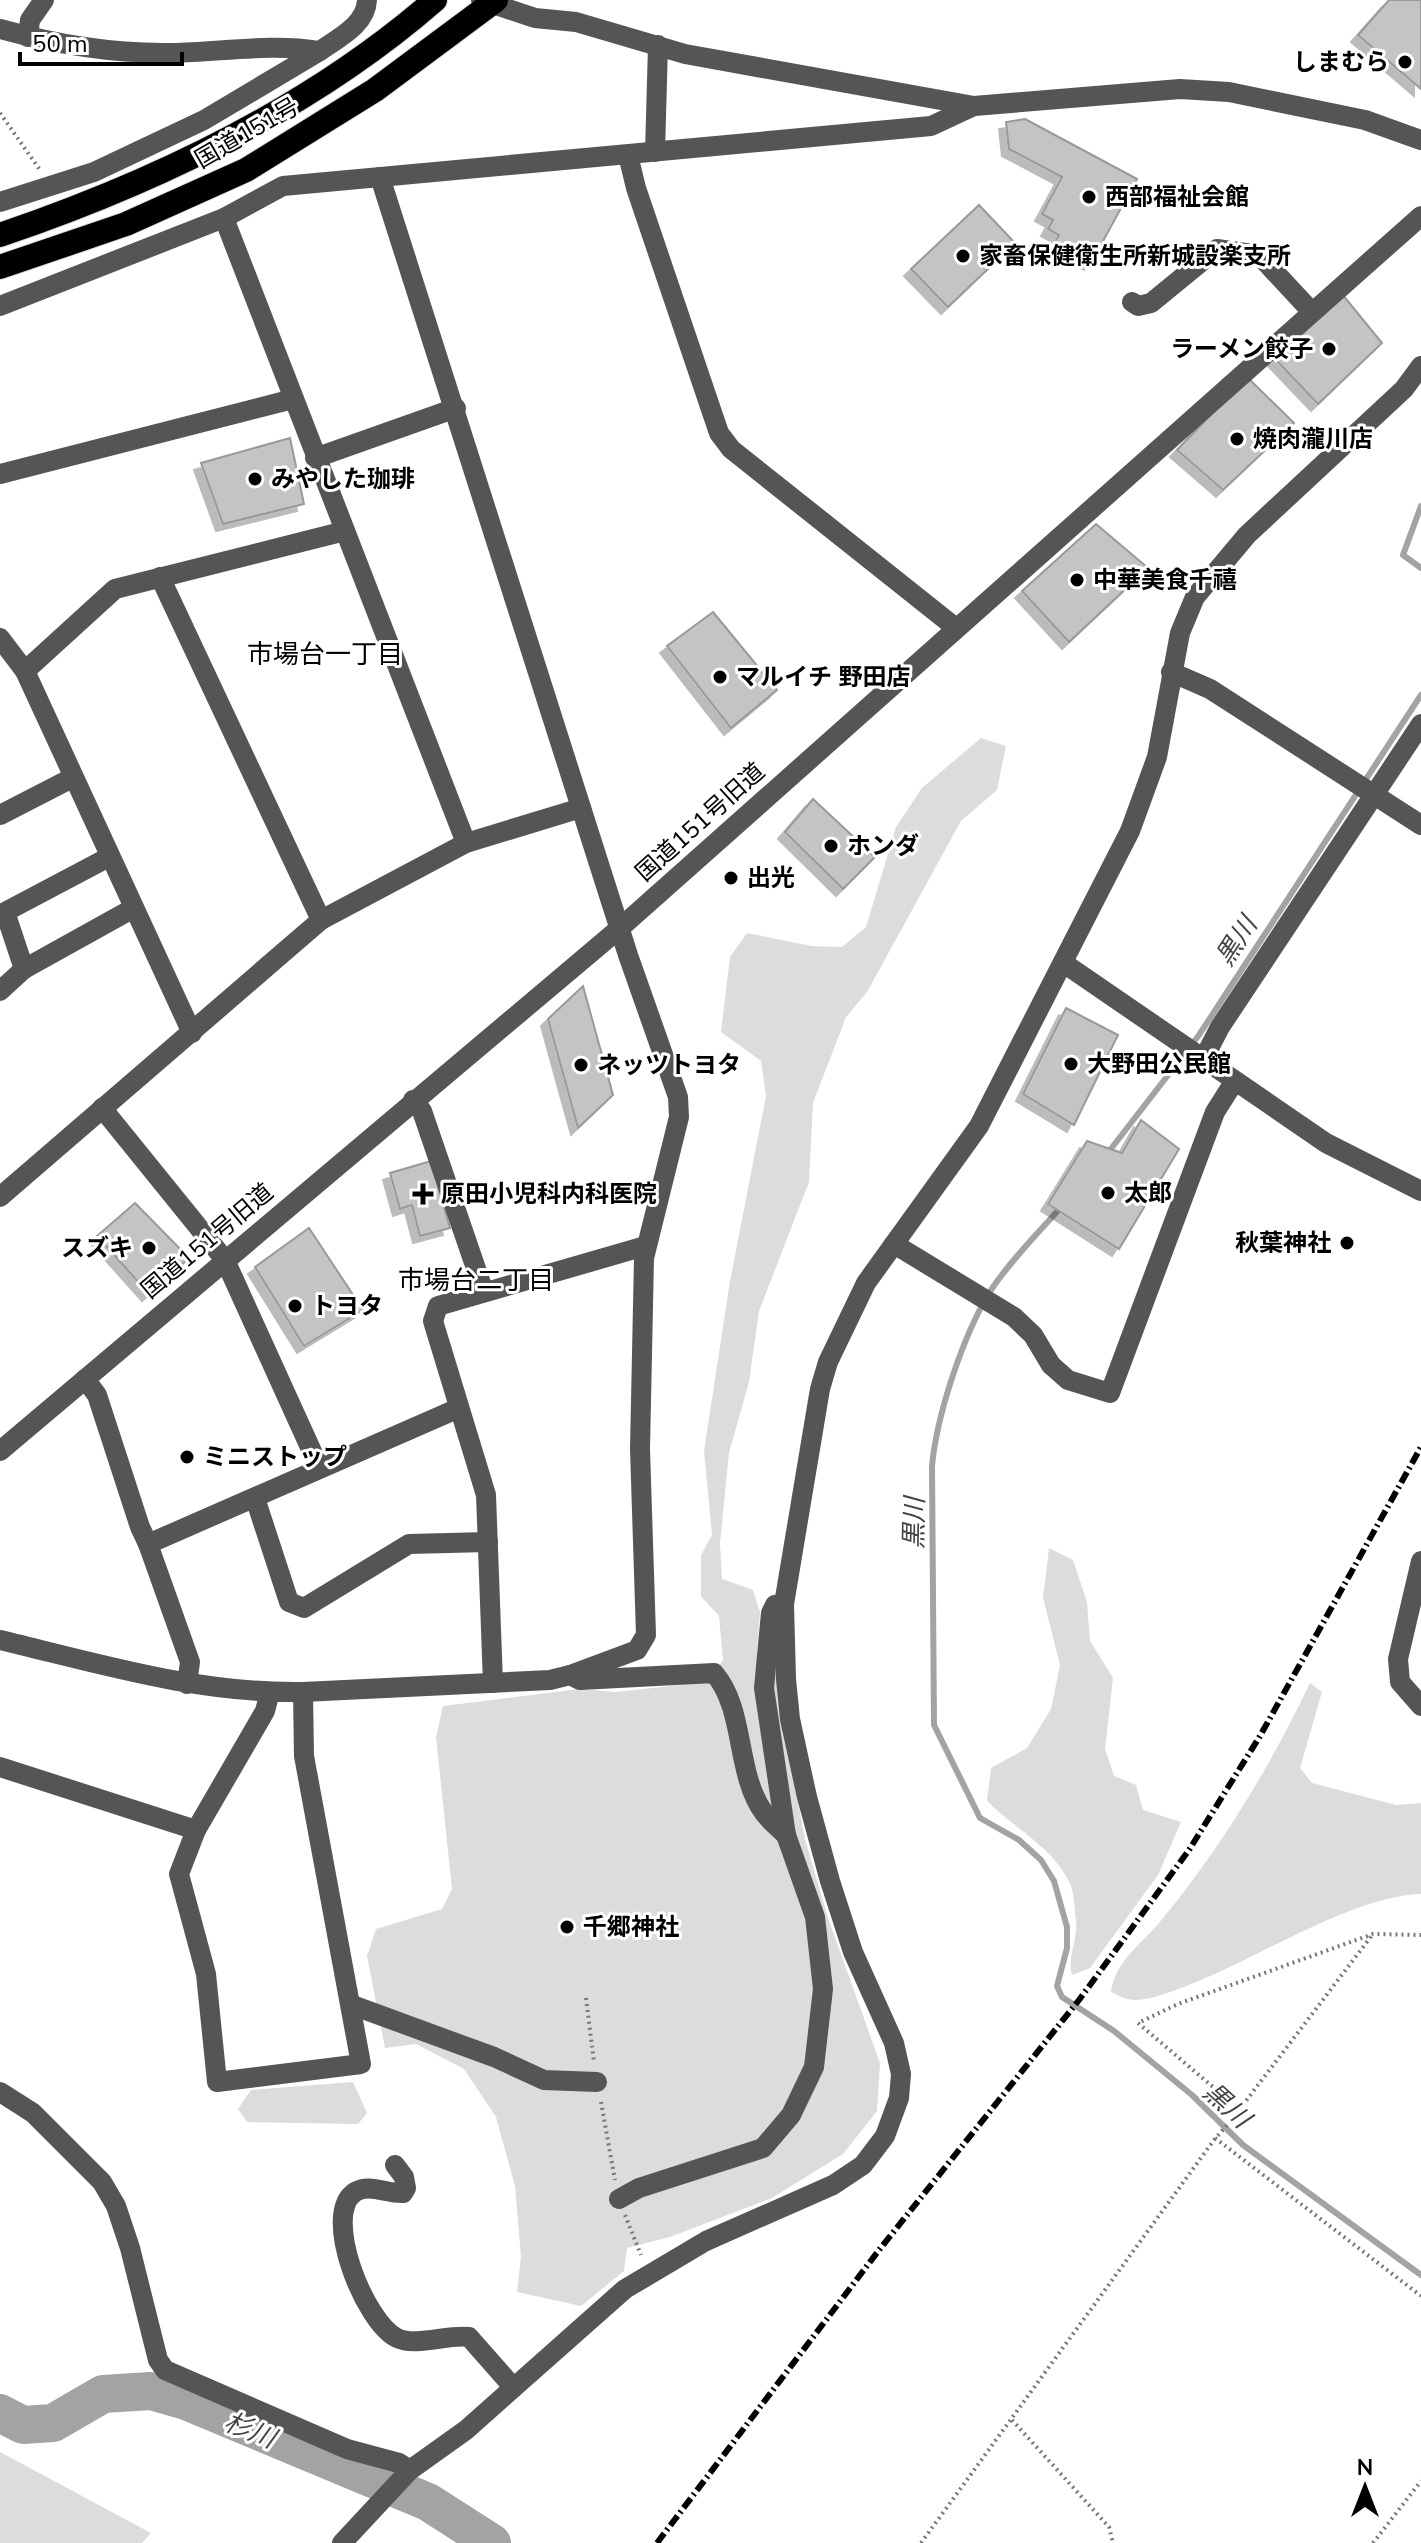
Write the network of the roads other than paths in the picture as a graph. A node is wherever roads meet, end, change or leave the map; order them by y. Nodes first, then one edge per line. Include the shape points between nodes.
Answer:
1 (44, 0) edge
2 (367, 0) edge
3 (435, 0) edge
4 (490, 1) edge
5 (0, 29) edge
6 (28, 37) junction
7 (658, 45) junction
8 (320, 51) junction
9 (974, 106) junction
10 (1421, 140) edge
11 (655, 152) junction
12 (628, 155) junction
13 (380, 177) junction
14 (0, 202) edge
15 (1421, 216) edge
16 (224, 218) junction
17 (0, 235) edge
18 (0, 267) edge
19 (1132, 302) dead end
20 (0, 306) edge
21 (1311, 311) junction
22 (1421, 366) edge
23 (293, 399) junction
24 (456, 408) junction
25 (315, 458) junction
26 (0, 474) edge
27 (345, 531) junction
28 (160, 577) junction
29 (956, 628) junction
30 (0, 638) edge
31 (25, 671) junction
32 (1171, 672) junction
33 (1421, 724) edge
34 (72, 778) junction
35 (1374, 795) junction
36 (581, 808) junction
37 (0, 815) edge
38 (1421, 825) edge
39 (466, 843) junction
40 (109, 857) junction
41 (132, 909) junction
42 (321, 920) junction
43 (620, 928) junction
44 (1065, 964) junction
45 (24, 969) junction
46 (0, 991) edge
47 (192, 1033) junction
48 (1203, 1057) junction
49 (1234, 1082) junction
50 (413, 1100) junction
51 (102, 1108) junction
52 (1421, 1191) edge
53 (0, 1197) edge
54 (894, 1244) junction
55 (645, 1246) junction
56 (225, 1260) junction
57 (484, 1292) junction
58 (85, 1379) junction
59 (459, 1408) junction
60 (0, 1451) edge
61 (319, 1467) junction
62 (255, 1498) junction
63 (488, 1542) junction
64 (148, 1544) junction
65 (1421, 1561) edge
66 (784, 1604) junction
67 (0, 1640) edge
68 (570, 1675) junction
69 (493, 1683) junction
70 (187, 1684) junction
71 (270, 1692) junction
72 (303, 1692) junction
73 (1421, 1706) edge
74 (0, 1767) edge
75 (196, 1830) junction
76 (786, 1835) junction
77 (352, 2005) junction
78 (597, 2082) dead end
79 (0, 2092) edge
80 (395, 2165) dead end
81 (619, 2199) road end
82 (513, 2387) junction
83 (406, 2474) junction
84 (342, 2543) edge

1 - 6 street via 30,20
2 - 8 street via 356,26
3 - 17 highway, 国道151号 via 353,66 292,105 116,191
4 - 7 street via 535,18 576,22
4 - 18 highway, 国道151号 via 375,90 246,170 126,224
5 - 6 street
6 - 8 street via 119,51 284,45
7 - 9 street
7 - 11 street
8 - 14 street via 204,120 94,172
9 - 10 street via 1180,89 1229,92 1365,120
9 - 11 street via 931,126
11 - 12 street
12 - 13 street
12 - 29 street via 719,433 731,449
13 - 16 street via 283,186
13 - 24 street
15 - 21 street, 国道151号旧道
16 - 20 street
16 - 23 street
19 - 21 street via 1151,303 1217,249 1259,255
21 - 29 street, 国道151号旧道
22 - 32 street via 1404,389 1247,535 1211,577 1195,597
23 - 25 street
23 - 26 street
24 - 25 street
24 - 36 street
25 - 27 street
27 - 28 street
27 - 39 street
28 - 31 street via 115,589
28 - 42 street
29 - 43 street, 国道151号旧道
30 - 31 street
31 - 34 street
32 - 35 street via 1210,689
32 - 44 street via 1157,757 1130,831
33 - 35 street
34 - 37 street
34 - 40 street
35 - 38 street
35 - 48 street
36 - 39 street
36 - 43 street
39 - 42 street
40 - 41 street
40 - 45 street via 5,912
41 - 45 street
41 - 47 street
42 - 47 street
43 - 50 street, 国道151号旧道
43 - 55 street via 678,1097 679,1117
44 - 48 street
44 - 54 street via 979,1126
45 - 46 street
47 - 51 street
48 - 49 street
49 - 52 street via 1326,1143
49 - 54 street via 1215,1112 1110,1393 1068,1380 1014,1317
50 - 56 street, 国道151号旧道
50 - 57 street via 422,1111
51 - 53 street
51 - 56 street
54 - 66 street via 856,1302 820,1389
55 - 57 street
55 - 68 street via 640,1449 646,1635 637,1650
56 - 58 street, 国道151号旧道
56 - 61 street
57 - 59 street via 438,1306 433,1321
58 - 60 street, 国道151号旧道
58 - 64 street via 97,1395
59 - 61 street
59 - 63 street via 486,1495
61 - 62 street
62 - 63 street via 289,1602 304,1608 409,1544
62 - 64 street
63 - 69 street
64 - 70 street via 190,1662
65 - 73 street via 1398,1659 1400,1682
66 - 76 street via 775,1605 771,1613 764,1688
66 - 82 street via 790,1719 807,1797 853,1952 894,2043 901,2074 899,2098 885,2136 863,2165 833,2185 648,2272
67 - 70 street
68 - 69 street
68 - 76 street via 580,1680 714,1673 724,1685 763,1811
69 - 72 street
70 - 71 street
71 - 72 street
71 - 75 street via 265,1711
72 - 77 street via 304,1756
74 - 75 street
75 - 77 street via 179,1874 206,1974 217,2082 361,2064
76 - 81 street via 815,1917 823,1989 814,2067 791,2115 763,2148
77 - 78 street via 544,2080
79 - 83 street via 33,2113 102,2182 116,2206 165,2370 347,2449 399,2463
80 - 82 street via 404,2177 403,2193 362,2188 346,2203 351,2274 358,2292 393,2336 469,2337
82 - 83 street
83 - 84 street

